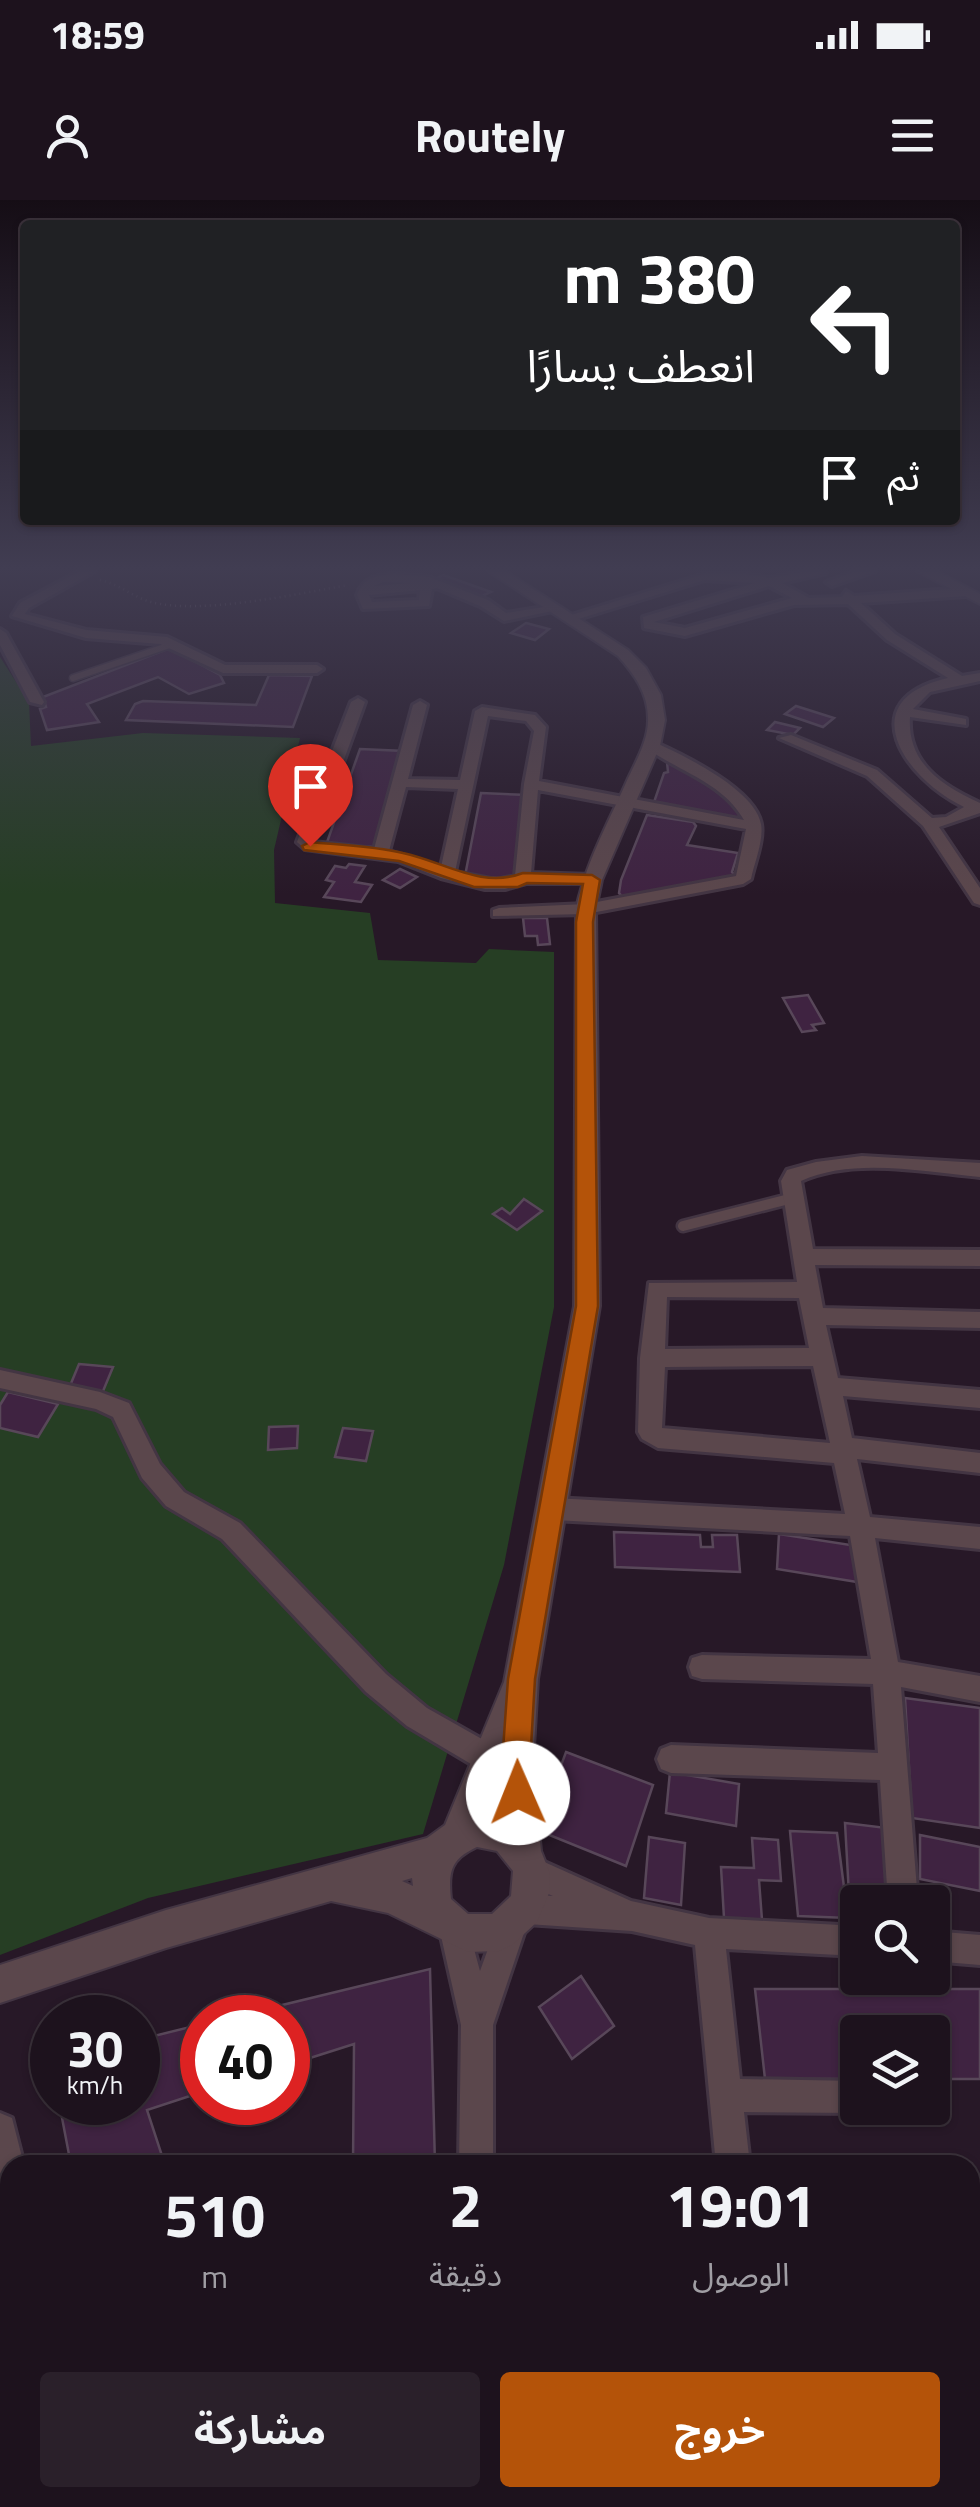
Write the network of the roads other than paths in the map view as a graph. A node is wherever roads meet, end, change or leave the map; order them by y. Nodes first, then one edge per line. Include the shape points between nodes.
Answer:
1 (24, 679) edge
2 (644, 679) edge
3 (955, 679) edge
4 (969, 679) edge
5 (959, 681) junction
6 (980, 692) edge
7 (37, 702) dead end
8 (358, 702) dead end
9 (420, 706) dead end
10 (904, 712) junction
11 (961, 722) dead end
12 (786, 738) dead end
13 (651, 746) junction
14 (401, 783) junction
15 (531, 784) junction
16 (465, 785) junction
17 (978, 803) edge
18 (625, 804) junction
19 (929, 824) junction
20 (754, 826) junction
21 (381, 853) junction
22 (447, 874) junction
23 (523, 878) junction
24 (592, 880) junction
25 (980, 900) edge
26 (586, 909) junction
27 (500, 914) dead end
28 (980, 1170) edge
29 (793, 1198) junction
30 (683, 1226) dead end
31 (803, 1257) junction
32 (980, 1258) edge
33 (808, 1290) junction
34 (813, 1316) junction
35 (980, 1320) edge
36 (822, 1357) junction
37 (651, 1358) junction
38 (0, 1378) edge
39 (828, 1386) junction
40 (980, 1399) edge
41 (843, 1450) junction
42 (980, 1463) edge
43 (554, 1509) junction
44 (860, 1525) junction
45 (980, 1538) edge
46 (702, 1667) dead end
47 (886, 1672) junction
48 (521, 1679) junction
49 (980, 1690) edge
50 (486, 1757) junction
51 (670, 1759) dead end
52 (892, 1767) junction
53 (448, 1843) junction
54 (527, 1861) junction
55 (331, 1884) junction
56 (902, 1885) edge
57 (518, 1916) junction
58 (632, 1916) junction
59 (450, 1924) junction
60 (708, 1934) junction
61 (840, 1940) edge
62 (950, 1948) edge
63 (980, 1950) edge
64 (0, 1984) edge
65 (477, 2024) junction
66 (722, 2094) junction
67 (840, 2096) edge
68 (0, 2130) edge
69 (5, 2155) edge
70 (476, 2155) edge
71 (731, 2155) edge

1 - 7 street
2 - 13 street via 656,708
3 - 5 street
4 - 5 street
5 - 6 street
5 - 10 street via 925,689
8 - 21 street via 305,842
9 - 14 street
10 - 11 street
10 - 17 street via 905,753 958,800
12 - 19 street via 872,774
13 - 18 street
13 - 20 street via 689,764 748,810
14 - 16 street
14 - 21 street
15 - 16 street via 542,738 536,721 482,711
15 - 18 street
15 - 23 street
16 - 22 street
17 - 19 street via 950,821
18 - 20 street
18 - 24 street
19 - 25 street
20 - 26 street via 738,882
21 - 22 street
22 - 23 street via 486,883
23 - 24 street
24 - 26 street
26 - 27 street
26 - 43 street via 587,1306
28 - 29 street via 824,1168 794,1175
29 - 30 lane via 716,1224
29 - 31 street
31 - 32 street
31 - 33 street
33 - 34 street
33 - 37 street via 656,1289
34 - 35 street
34 - 36 street
36 - 37 street
36 - 39 street
37 - 41 street via 652,1436
38 - 50 street via 120,1410 152,1471 176,1498 231,1531 376,1683
39 - 40 street
39 - 41 street
41 - 42 street
41 - 44 street
43 - 44 street
43 - 48 street
44 - 45 street
44 - 47 street
46 - 47 street
47 - 49 street
47 - 52 street
48 - 50 street
48 - 54 street via 516,1764
50 - 53 street
51 - 52 street
52 - 56 street
53 - 54 street via 476,1828 494,1830 510,1838
53 - 55 street
53 - 59 street via 430,1888
54 - 57 street via 532,1891
54 - 58 street
55 - 59 street via 390,1895
55 - 64 street via 166,1928
57 - 58 street
57 - 59 street via 484,1934
57 - 65 street
58 - 60 street
59 - 65 street
60 - 61 street
60 - 66 street
62 - 63 street
65 - 70 street
66 - 67 street
66 - 71 street
68 - 69 street

